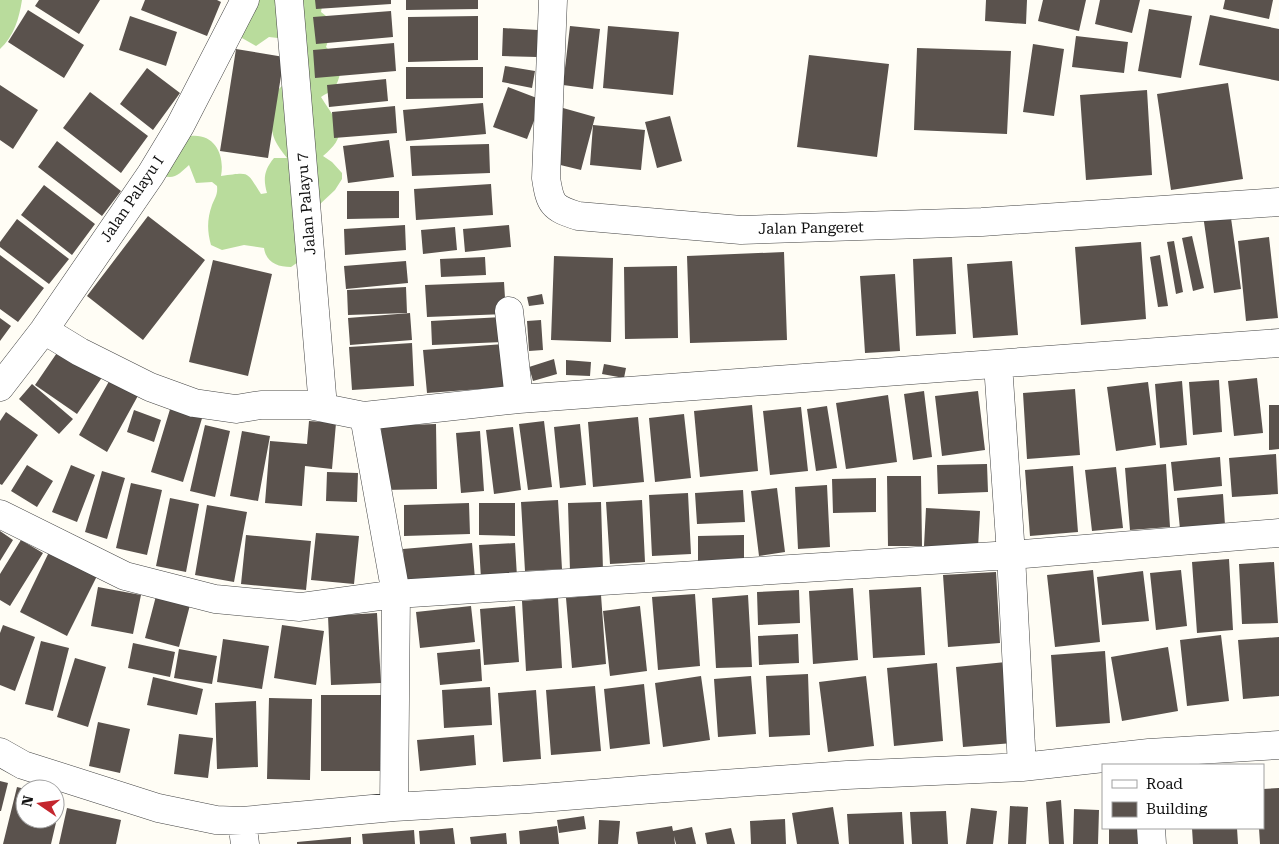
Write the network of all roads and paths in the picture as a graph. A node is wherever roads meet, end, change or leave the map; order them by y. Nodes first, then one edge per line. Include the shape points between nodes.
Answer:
1 (245, 0) edge
2 (289, 0) edge
3 (553, 0) edge
4 (1279, 202) edge
5 (509, 311) dead end
6 (44, 330) junction
7 (1279, 344) edge
8 (998, 364) junction
9 (0, 387) edge
10 (519, 399) junction
11 (323, 407) junction
12 (364, 416) junction
13 (0, 514) edge
14 (1279, 533) edge
15 (1011, 555) junction
16 (396, 594) junction
17 (1279, 745) edge
18 (0, 752) edge
19 (1149, 759) edge
20 (1022, 767) junction
21 (394, 807) junction
22 (1151, 829) edge
23 (244, 832) edge
24 (1152, 844) edge

1 - 6 street, Jalan Palayu I via 180,126 151,174
2 - 11 street, Jalan Palayu 7
3 - 4 street, Jalan Pangeret via 546,178 549,199 560,211 578,216 741,230 982,222
5 - 10 street
6 - 9 street, Jalan Palayu I
6 - 11 street via 150,387 194,403 236,409 261,405
7 - 8 street
8 - 10 street
8 - 15 street
10 - 12 street
11 - 12 street
12 - 16 street
13 - 16 street via 125,576 215,600 300,607
14 - 15 street
15 - 16 street
15 - 20 street
16 - 21 street
17 - 19 street
18 - 23 street via 23,765 158,808 216,820
19 - 20 street
20 - 21 street via 846,775
21 - 23 street
22 - 24 street

